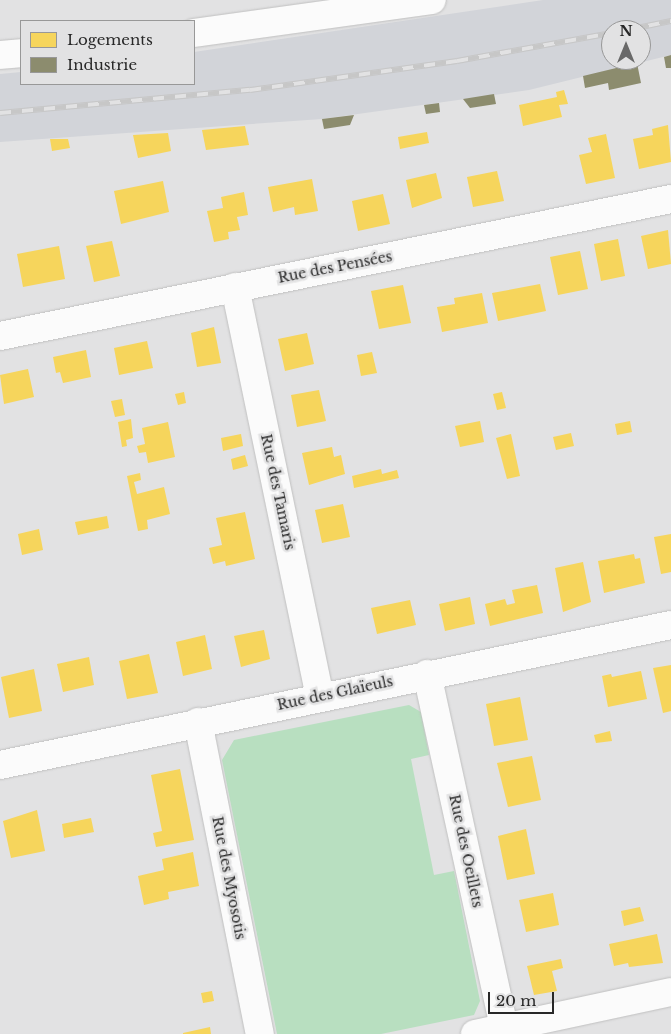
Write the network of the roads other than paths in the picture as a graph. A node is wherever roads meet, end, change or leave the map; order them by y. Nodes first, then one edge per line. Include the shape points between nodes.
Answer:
1 (432, 0) edge
2 (195, 33) edge
3 (20, 53) edge
4 (0, 56) edge
5 (671, 199) edge
6 (235, 287) junction
7 (0, 336) edge
8 (671, 625) edge
9 (427, 674) junction
10 (320, 696) junction
11 (198, 722) junction
12 (0, 765) edge
13 (671, 992) edge
14 (504, 1028) junction
15 (260, 1034) edge
16 (475, 1034) edge

1 - 2 street
3 - 4 street
5 - 6 street, Rue des Pensées
6 - 7 street, Rue des Pensées
6 - 10 street, Rue des Tamaris
8 - 9 street, Rue des Glaïeuls
9 - 10 street, Rue des Glaïeuls
9 - 14 street, Rue des Oeillets
10 - 11 street, Rue des Glaïeuls
11 - 12 street, Rue des Glaïeuls
11 - 15 street, Rue des Myosotis
13 - 14 street
14 - 16 street

